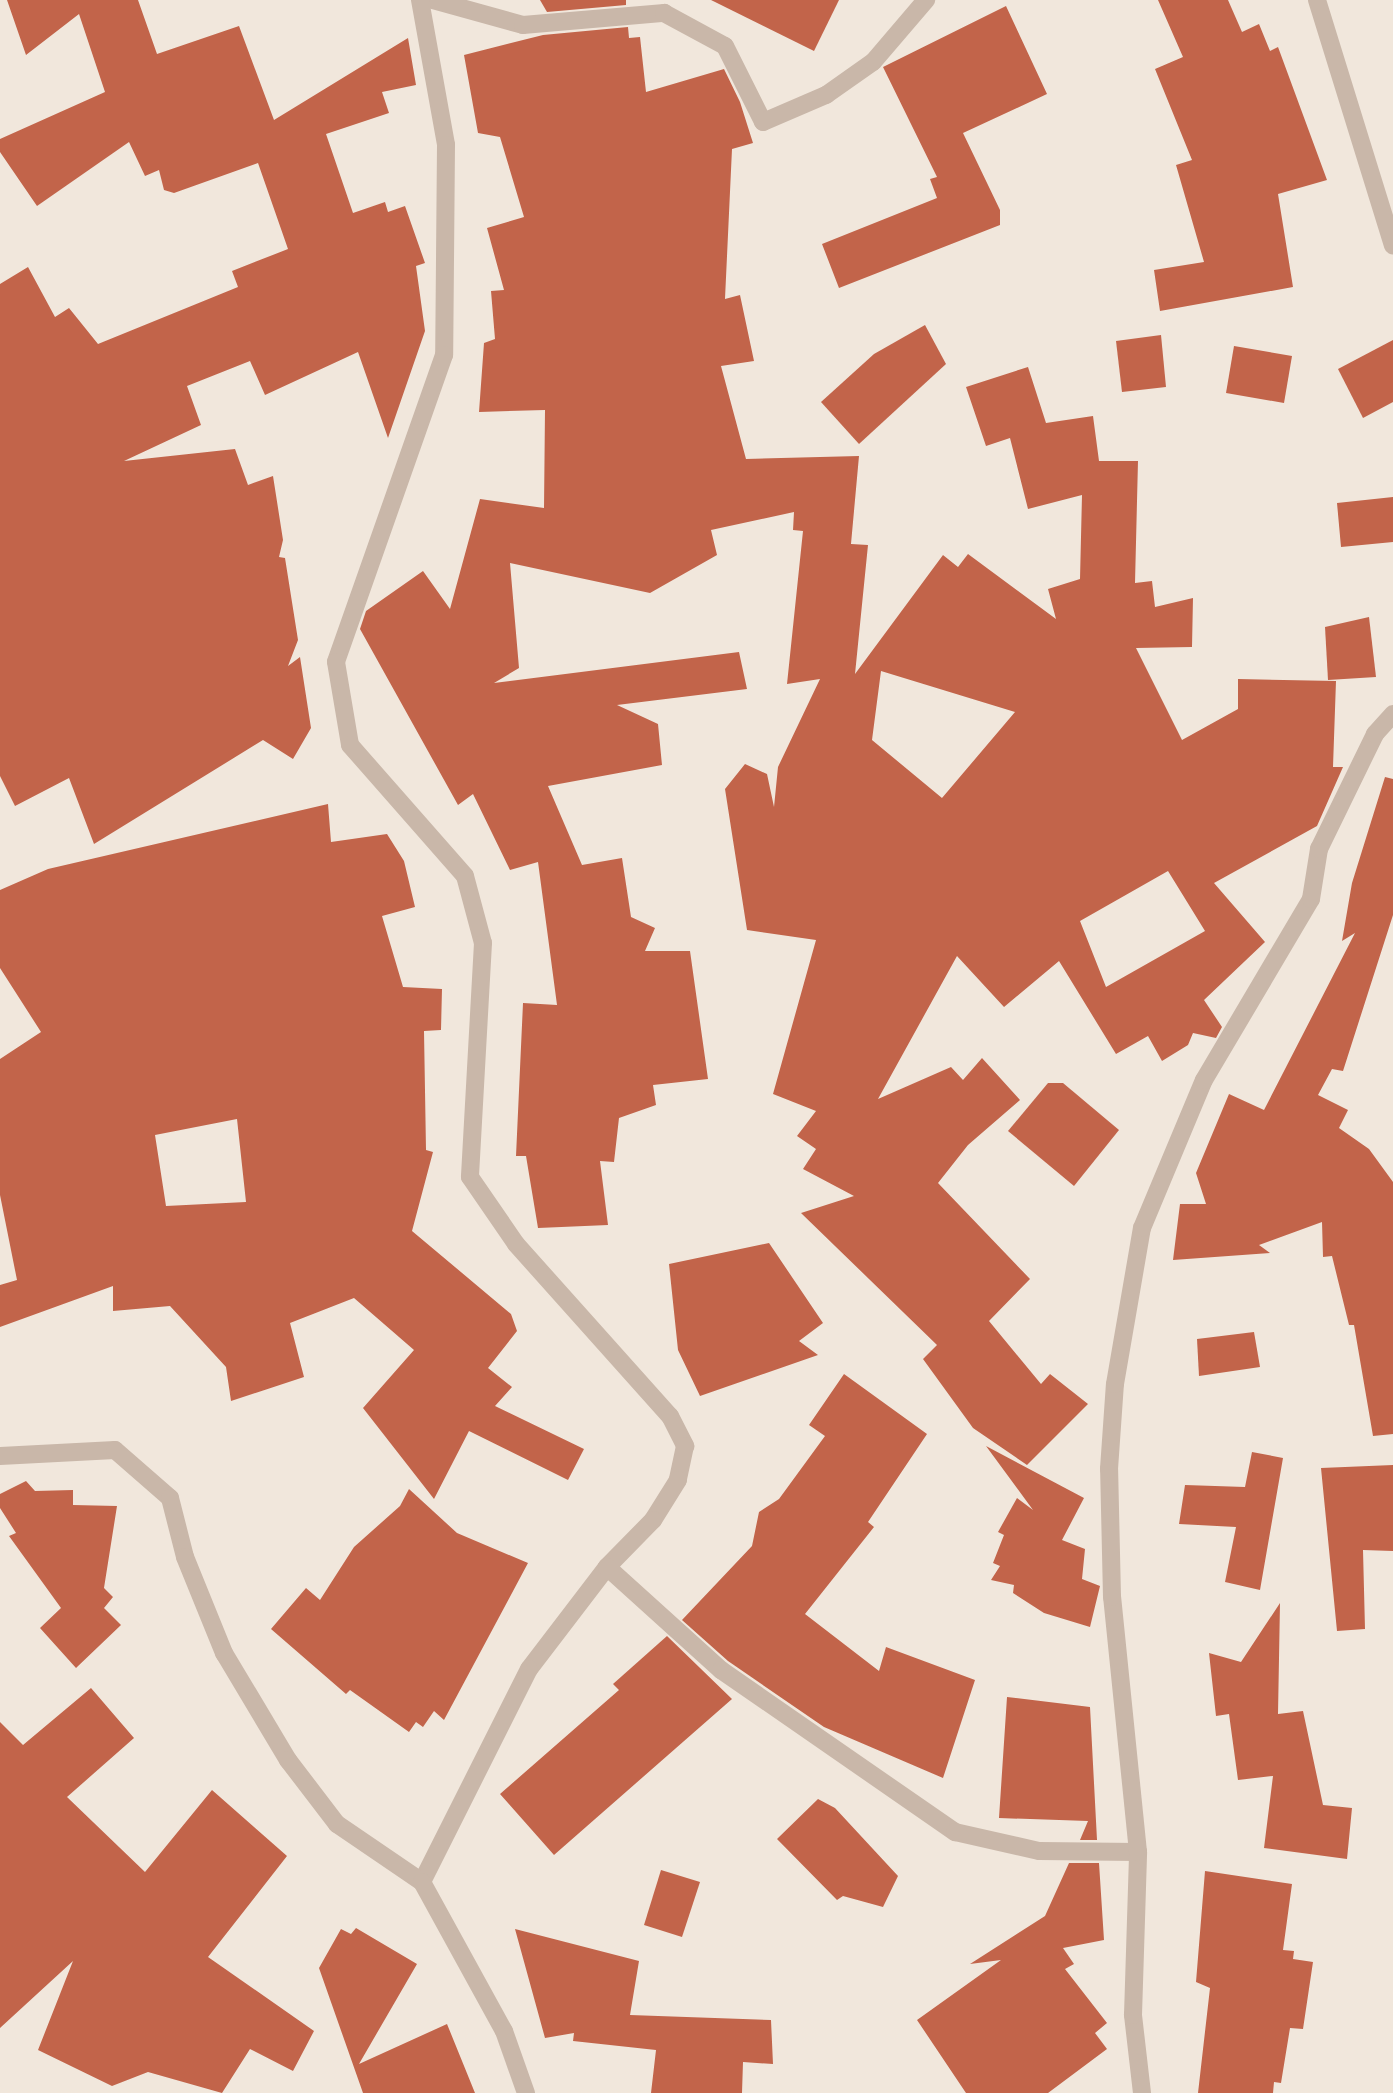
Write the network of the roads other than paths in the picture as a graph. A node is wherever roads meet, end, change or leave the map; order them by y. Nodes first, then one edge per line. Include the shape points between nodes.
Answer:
1 (420, 0) edge
2 (433, 0) edge
3 (926, 0) edge
4 (1317, 0) edge
5 (1393, 245) edge
6 (1393, 714) edge
7 (0, 1456) edge
8 (607, 1567) junction
9 (1138, 1852) junction
10 (422, 1882) junction
11 (526, 2093) edge
12 (1142, 2093) edge

1 - 8 street via 446,145 444,355 336,662 350,746 464,876 483,943 470,1177 516,1244 670,1416 685,1446 678,1480 653,1520
2 - 3 street via 523,25 664,13 725,46 763,122 826,95 873,62
4 - 5 street
6 - 9 street via 1376,734 1319,849 1311,899 1204,1080 1142,1228 1115,1384 1109,1469 1112,1597
7 - 10 street via 115,1450 149,1474 170,1498 185,1556 224,1653 288,1760 337,1824
8 - 9 street via 721,1670 956,1832 1038,1851
8 - 10 street via 529,1669
9 - 12 street via 1133,2015
10 - 11 street via 504,2031

